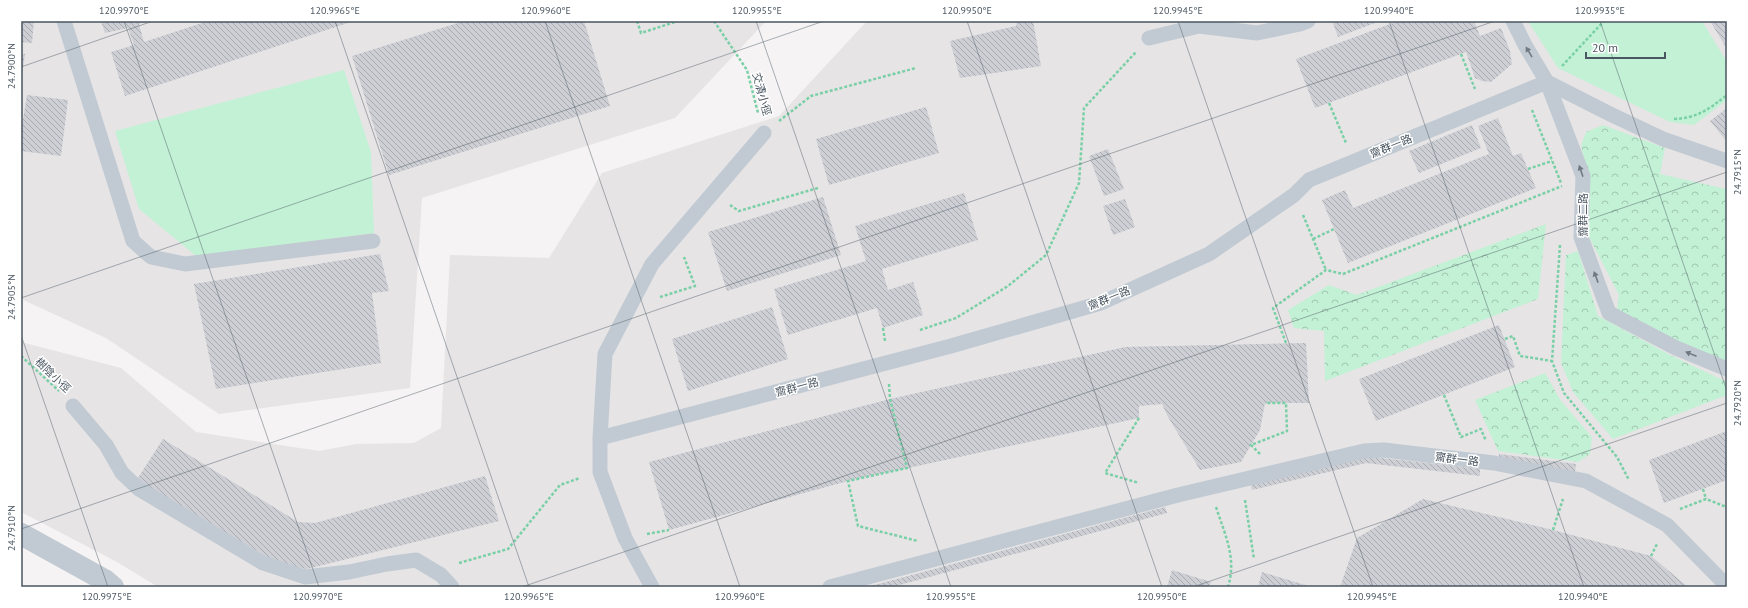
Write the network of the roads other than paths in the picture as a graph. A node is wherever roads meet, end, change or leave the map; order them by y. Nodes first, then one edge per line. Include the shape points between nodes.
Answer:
1 (64, 21) edge
2 (1308, 21) edge
3 (1513, 21) edge
4 (1149, 38) road end
5 (1547, 82) junction
6 (764, 133) road end
7 (1727, 161) edge
8 (373, 241) dead end
9 (1727, 369) edge
10 (73, 406) road end
11 (600, 438) junction
12 (21, 534) edge
13 (1727, 586) edge
14 (113, 587) edge
15 (452, 587) edge
16 (652, 587) edge
17 (830, 587) edge

1 - 8 lane via 133,241 151,257 185,264
2 - 4 lane via 1257,33 1199,26
5 -> 3 lane, 齋群二路
5 - 7 lane via 1663,139
9 -> 5 lane, 齋群二路 via 1676,348 1609,314 1581,237 1584,176
5 - 11 lane, 齋群一路 via 1309,180 1294,194 1209,254 1100,303 944,348
6 - 11 lane via 652,264 604,354
10 - 15 lane via 106,445 122,473 139,489 263,563 305,577 416,560 434,570
11 - 16 lane via 600,472 625,538
12 - 14 street
13 - 17 lane, 齋群一路 via 1667,525 1586,481 1494,463 1384,450 1364,452 1178,494

